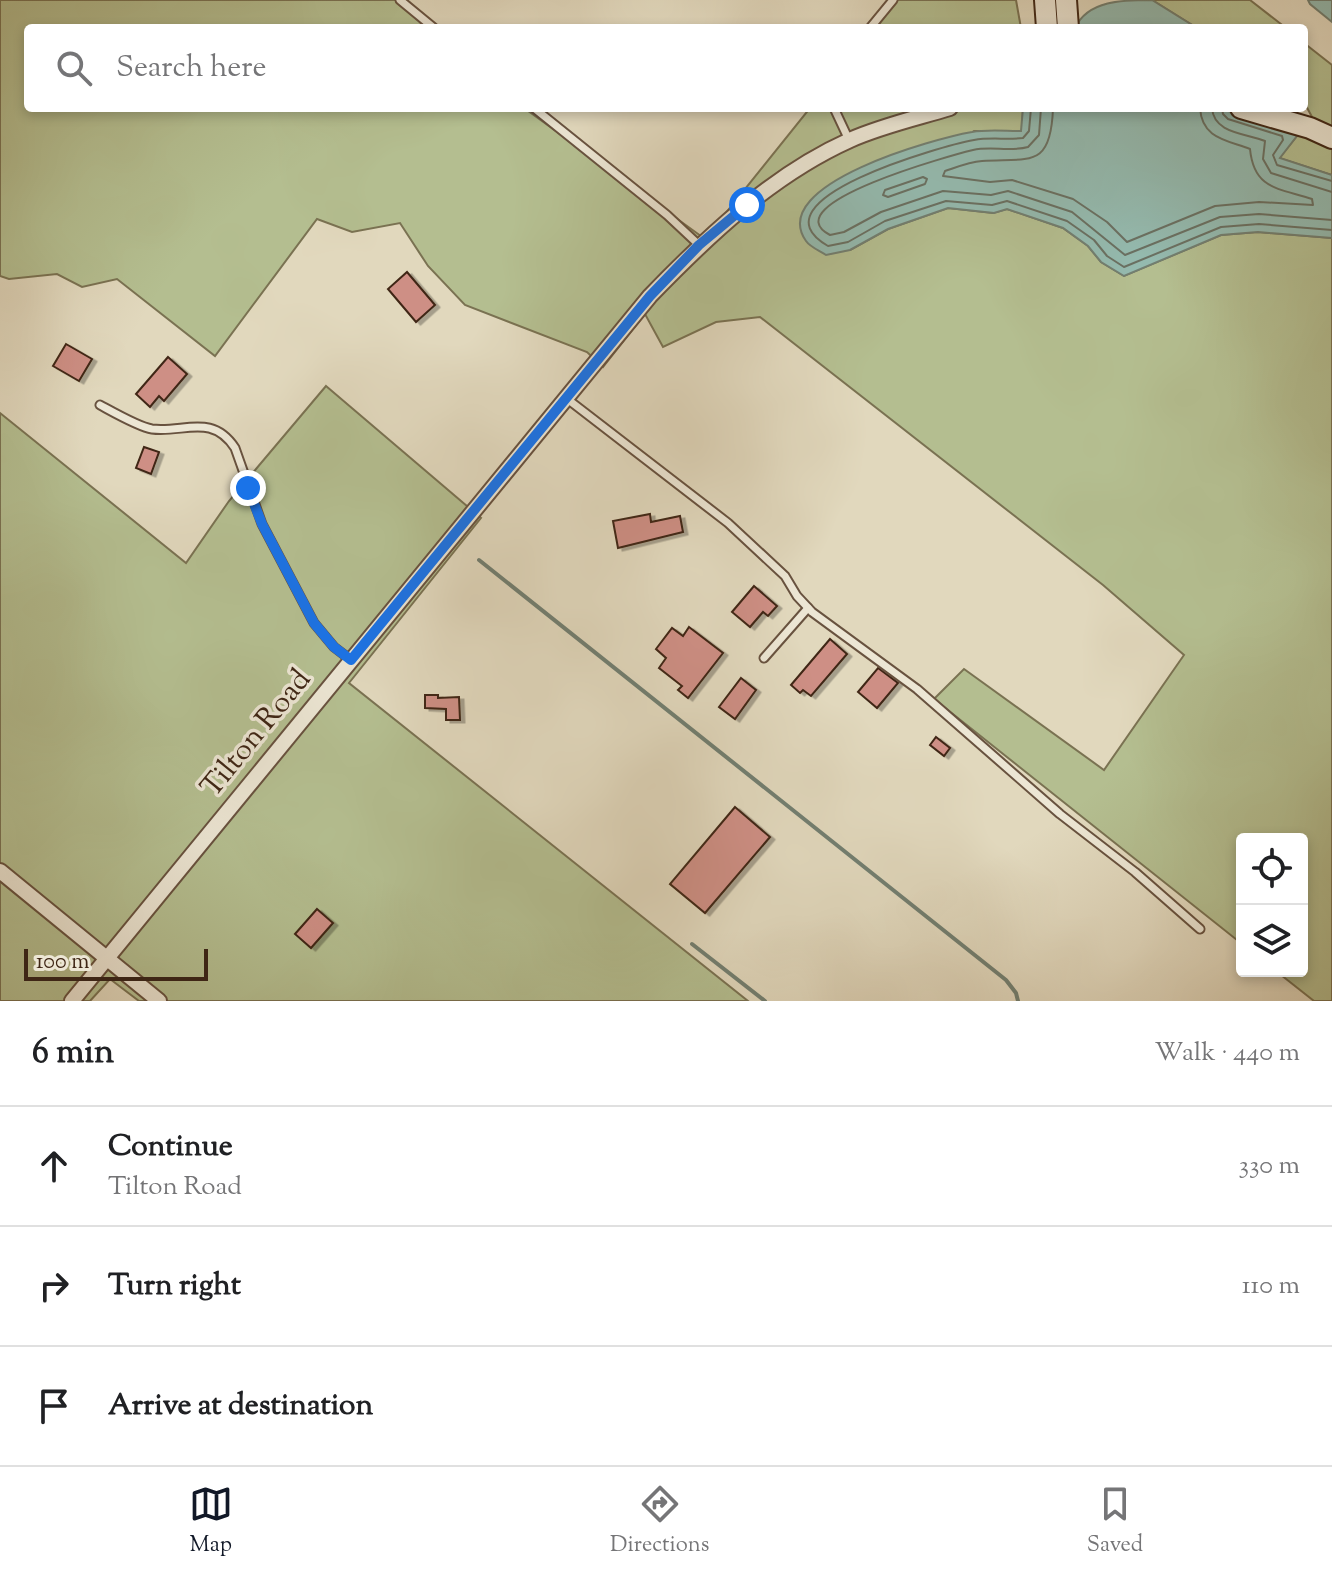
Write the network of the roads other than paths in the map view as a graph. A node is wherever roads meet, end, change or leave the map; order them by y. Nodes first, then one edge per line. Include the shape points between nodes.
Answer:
1 (400, 0) edge
2 (893, 0) edge
3 (1045, 0) edge
4 (1066, 0) edge
5 (429, 24) edge
6 (873, 24) edge
7 (1047, 24) edge
8 (1068, 24) edge
9 (539, 112) edge
10 (836, 112) edge
11 (937, 112) edge
12 (1255, 112) edge
13 (1332, 138) edge
14 (849, 140) junction
15 (699, 245) junction
16 (566, 398) junction
17 (100, 405) dead end
18 (808, 608) junction
19 (764, 658) dead end
20 (351, 660) junction
21 (0, 871) edge
22 (1200, 929) dead end
23 (107, 958) junction
24 (72, 1001) edge
25 (159, 1001) edge

1 - 5 lane
2 - 6 lane
3 - 7 street
4 - 8 street
9 - 15 lane
10 - 14 lane
11 - 14 street, Tilton Road
12 - 13 street
14 - 15 street, Tilton Road via 768,190
15 - 16 street, Tilton Road
16 - 18 lane via 737,531 785,576
16 - 20 street, Tilton Road
17 - 20 lane via 148,429 205,427 228,437 262,524 314,623
18 - 19 lane
18 - 22 lane via 917,689
20 - 23 street, Tilton Road
21 - 23 street
23 - 24 street, Tilton Road
23 - 25 street

